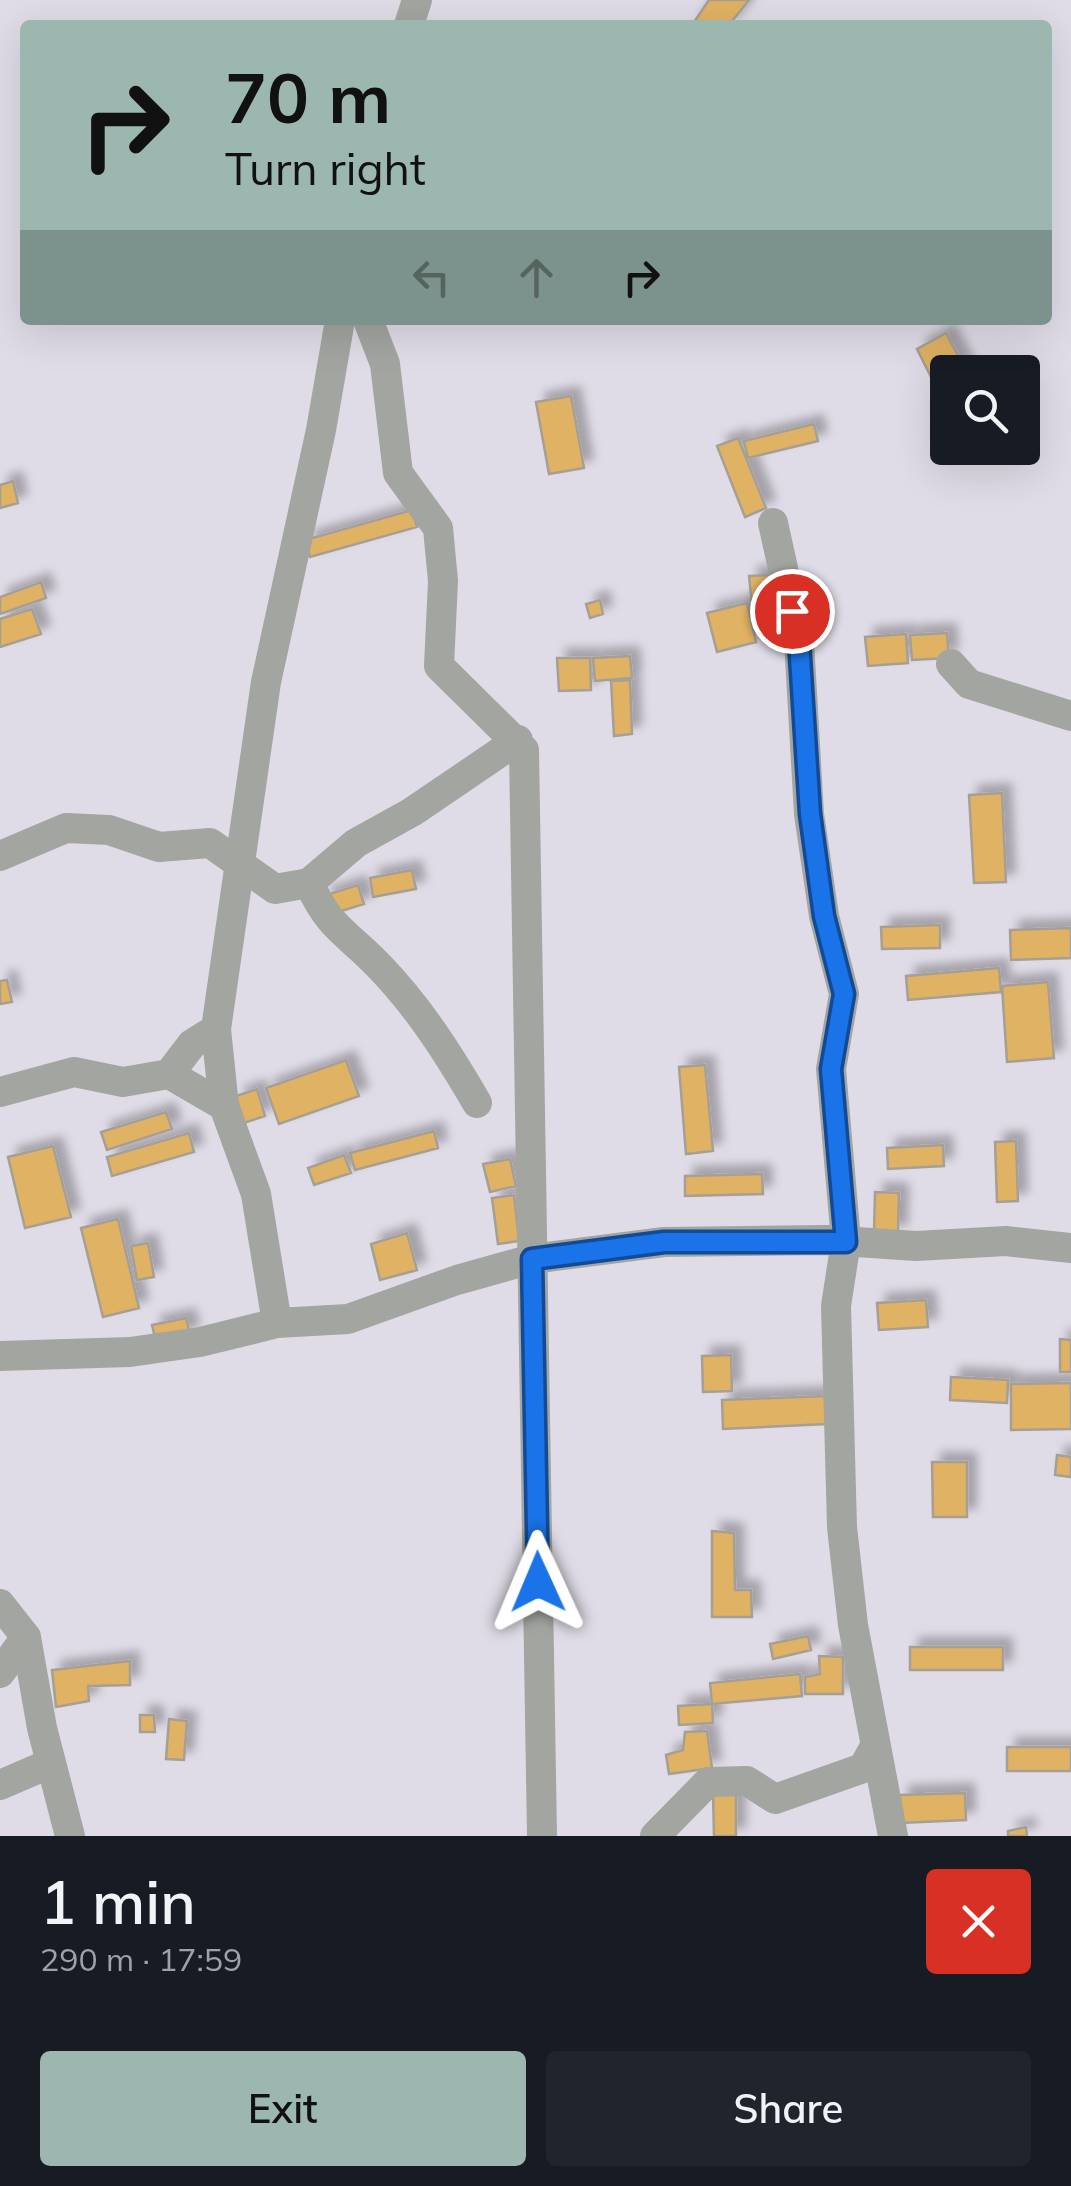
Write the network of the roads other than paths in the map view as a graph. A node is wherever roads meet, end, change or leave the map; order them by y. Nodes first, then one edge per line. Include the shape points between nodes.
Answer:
1 (339, 325) edge
2 (370, 325) edge
3 (772, 522) dead end
4 (951, 664) dead end
5 (1071, 716) edge
6 (518, 740) junction
7 (248, 807) junction
8 (210, 844) junction
9 (0, 856) edge
10 (240, 863) junction
11 (308, 884) junction
12 (275, 890) junction
13 (233, 910) junction
14 (216, 1029) junction
15 (168, 1074) junction
16 (0, 1092) edge
17 (477, 1102) dead end
18 (224, 1106) junction
19 (846, 1242) junction
20 (1071, 1248) edge
21 (532, 1259) junction
22 (277, 1323) junction
23 (0, 1356) edge
24 (0, 1604) edge
25 (26, 1637) junction
26 (0, 1673) edge
27 (874, 1748) junction
28 (51, 1762) junction
29 (832, 1780) junction
30 (0, 1785) edge
31 (891, 1828) edge
32 (70, 1836) edge
33 (542, 1836) edge
34 (656, 1836) edge

1 - 7 street via 266,682
2 - 6 street via 385,364 398,472 438,528 444,580 439,666
3 - 19 street via 799,641 810,814 824,916 844,994 831,1069
4 - 5 street via 969,684
6 - 11 street via 356,843
6 - 21 street via 524,750
7 - 8 street
7 - 10 street
8 - 9 street via 159,847 109,830 66,828
8 - 10 street
10 - 12 street
10 - 13 street
11 - 12 street
11 - 17 street via 324,918 377,964 433,1028
12 - 13 street
13 - 14 street
14 - 15 street via 192,1044
14 - 18 street
15 - 16 street via 123,1082 74,1072
15 - 18 street
18 - 22 street via 256,1194
19 - 20 street via 1006,1241
19 - 21 street via 664,1242
19 - 27 street via 836,1306 842,1527
21 - 22 street via 348,1319
21 - 33 street
22 - 23 street via 130,1352
24 - 25 street
25 - 26 street
25 - 28 street
27 - 29 street via 863,1768
27 - 31 street
28 - 30 street
28 - 32 street
29 - 31 street
29 - 34 street via 775,1799 747,1781 708,1782

